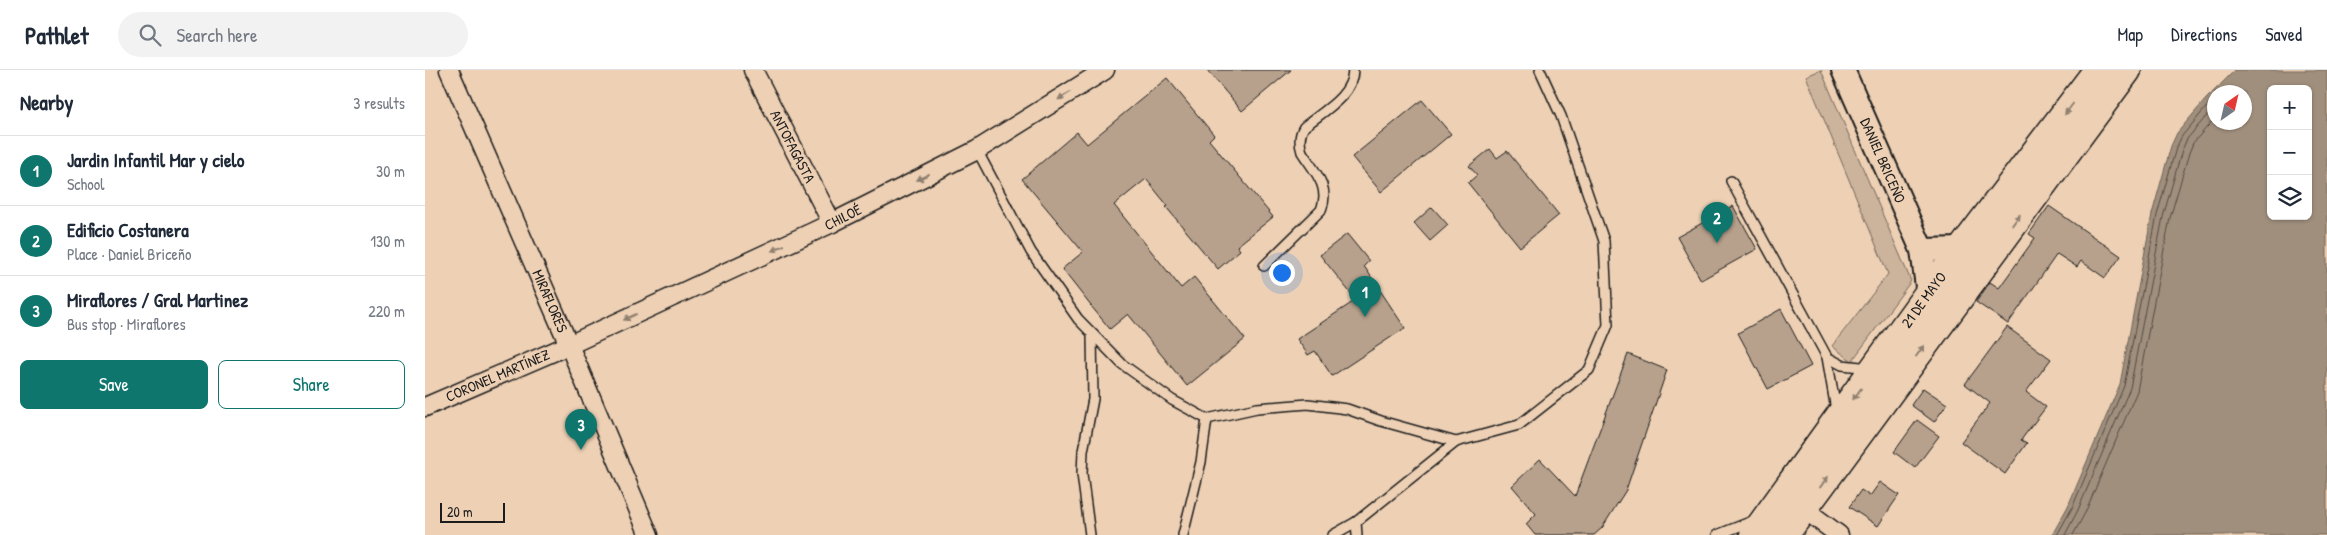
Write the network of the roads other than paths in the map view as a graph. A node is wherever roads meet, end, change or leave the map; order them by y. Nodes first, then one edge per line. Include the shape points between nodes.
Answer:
1 (449, 70) edge
2 (753, 70) edge
3 (1105, 70) edge
4 (1353, 70) edge
5 (1540, 70) edge
6 (1843, 70) edge
7 (2098, 70) edge
8 (2127, 70) edge
9 (977, 150) junction
10 (1731, 181) dead end
11 (832, 223) junction
12 (1962, 249) junction
13 (1922, 250) junction
14 (1264, 266) dead end
15 (1928, 294) junction
16 (1092, 334) junction
17 (569, 345) junction
18 (1827, 357) junction
19 (1876, 368) junction
20 (425, 407) edge
21 (1207, 419) junction
22 (1837, 421) junction
23 (1456, 442) junction
24 (1804, 509) junction
25 (1356, 522) junction
26 (1769, 528) edge
27 (1831, 532) edge
28 (649, 535) edge
29 (1090, 535) edge
30 (1183, 535) edge
31 (1333, 535) edge
32 (1357, 535) edge
33 (1717, 535) edge

1 - 17 street, MIRAFLORES
2 - 11 street, ANTOFAGASTA
3 -> 9 street, CHILOÉ
4 - 14 lane via 1351,84 1345,92 1301,133 1302,152 1324,187 1321,210
5 - 23 lane via 1561,116 1604,241 1608,325 1589,370 1519,425
6 - 13 street, DANIEL BRICEÑO
7 -> 12 main road, 21 DE MAYO
24 -> 8 main road, 21 DE MAYO
9 -> 11 street, CHILOÉ
9 - 16 lane via 1031,252
10 - 18 lane
11 -> 17 street, CHILOÉ
12 - 13 street
12 - 15 main road, 21 DE MAYO
13 - 15 street, DANIEL BRICEÑO
15 - 19 main road, 21 DE MAYO
16 - 21 lane via 1122,364 1171,400
16 - 29 lane via 1093,399 1083,451 1084,498
17 - 20 street, CORONEL MARTÍNEZ
17 - 28 street, MIRAFLORES
18 - 19 lane via 1853,367
18 - 22 lane
19 -> 22 main road, 21 DE MAYO
21 - 23 lane via 1257,408 1308,404 1347,409
21 - 30 lane via 1201,462
22 - 26 main road, 21 DE MAYO
23 - 25 lane
24 - 26 main road, 21 DE MAYO
24 - 27 street
25 - 31 lane
25 - 32 lane
26 - 33 lane

